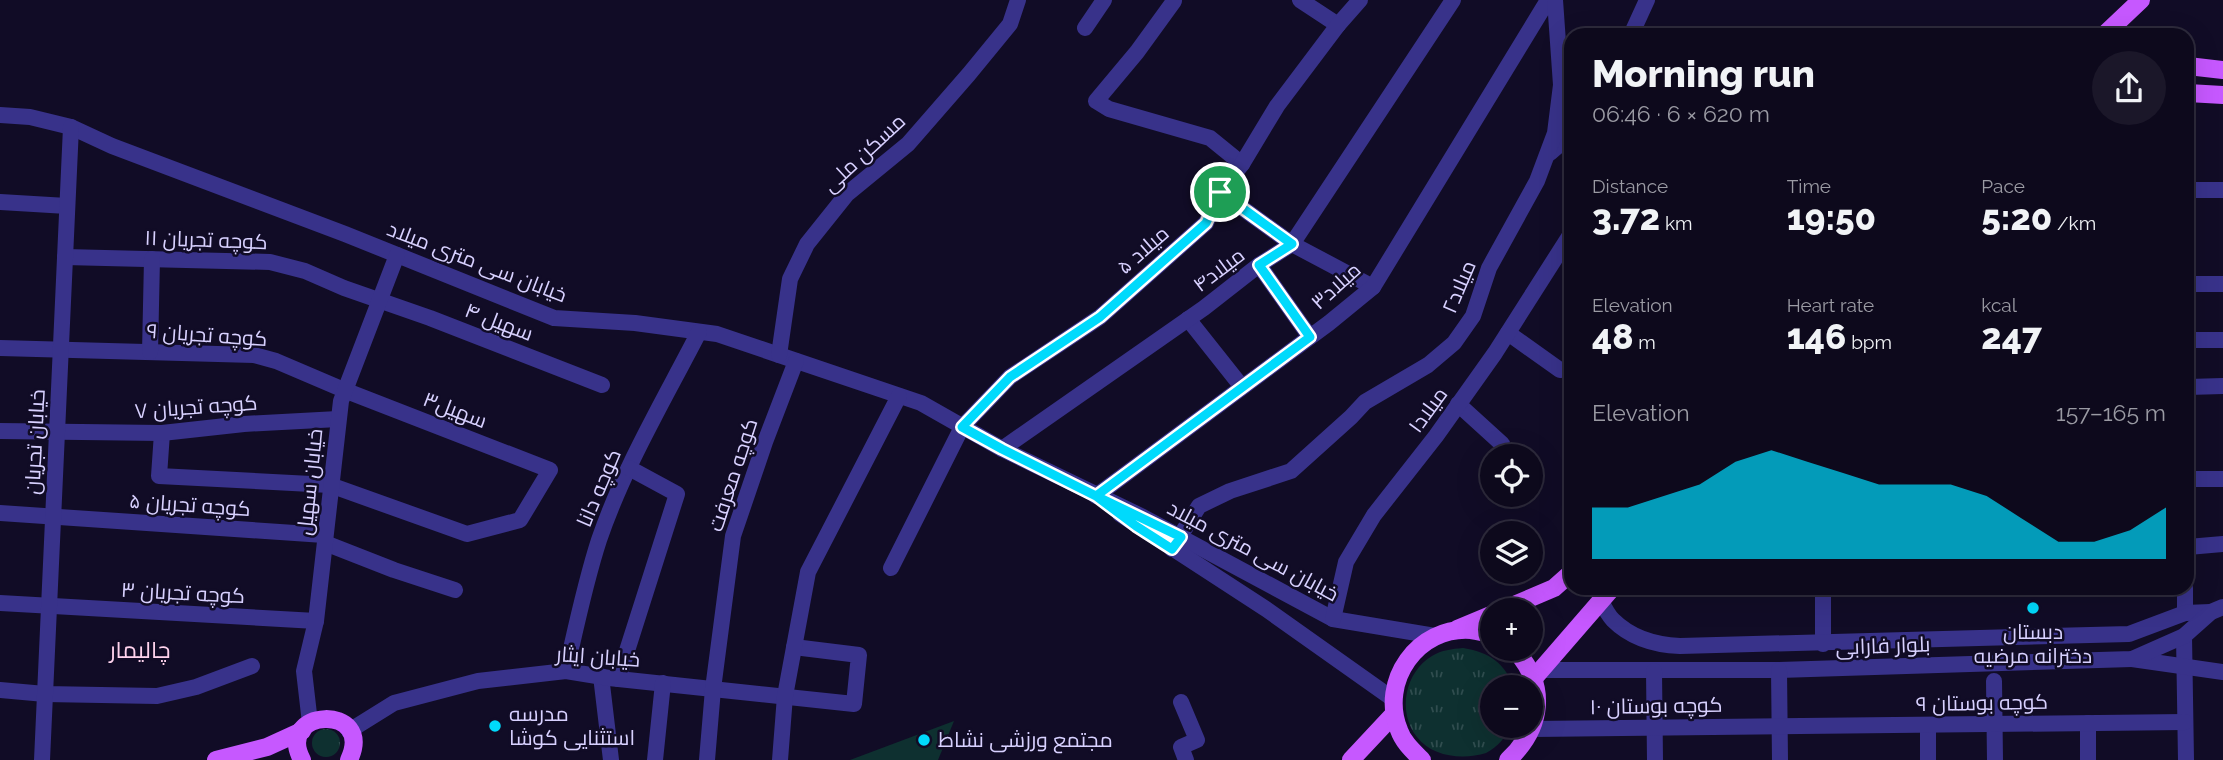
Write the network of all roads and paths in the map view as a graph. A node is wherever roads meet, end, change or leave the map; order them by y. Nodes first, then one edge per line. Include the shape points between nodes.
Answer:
1 (1018, 0) edge
2 (1104, 0) edge
3 (1300, 0) edge
4 (1360, 0) edge
5 (1453, 0) edge
6 (1548, 0) edge
7 (1555, 0) edge
8 (1647, 0) edge
9 (2142, 0) edge
10 (1174, 1) edge
11 (1338, 25) junction
12 (1085, 28) dead end
13 (1635, 28) edge
14 (2112, 28) edge
15 (2122, 28) edge
16 (2194, 67) edge
17 (2223, 70) edge
18 (2194, 93) edge
19 (2223, 95) edge
20 (0, 115) edge
21 (71, 127) junction
22 (1564, 141) edge
23 (1545, 158) junction
24 (1242, 164) junction
25 (2194, 190) edge
26 (2223, 190) edge
27 (1220, 192) junction
28 (0, 201) edge
29 (67, 206) junction
30 (1292, 244) junction
31 (1564, 245) edge
32 (397, 255) junction
33 (65, 257) junction
34 (152, 259) junction
35 (1259, 265) junction
36 (2194, 284) edge
37 (2223, 284) edge
38 (1373, 286) junction
39 (380, 300) junction
40 (1188, 319) junction
41 (699, 332) junction
42 (1508, 333) junction
43 (1310, 337) junction
44 (2194, 340) edge
45 (2223, 340) edge
46 (0, 348) edge
47 (61, 349) junction
48 (150, 352) junction
49 (779, 355) junction
50 (796, 361) junction
51 (1560, 370) dead end
52 (602, 385) dead end
53 (1242, 387) junction
54 (2194, 387) edge
55 (2223, 387) edge
56 (344, 390) junction
57 (899, 396) junction
58 (1458, 404) junction
59 (338, 419) junction
60 (962, 427) junction
61 (0, 431) edge
62 (57, 433) junction
63 (162, 433) junction
64 (1502, 444) dead end
65 (1002, 449) junction
66 (629, 468) junction
67 (2194, 479) edge
68 (2223, 479) edge
69 (330, 485) junction
70 (1096, 496) junction
71 (0, 513) edge
72 (53, 516) junction
73 (325, 539) junction
74 (1177, 543) junction
75 (2223, 544) edge
76 (2194, 546) edge
77 (891, 568) dead end
78 (1564, 579) edge
79 (455, 590) dead end
80 (1606, 595) edge
81 (1823, 595) edge
82 (2185, 595) edge
83 (1531, 598) edge
84 (0, 603) edge
85 (49, 607) junction
86 (2217, 609) edge
87 (2185, 613) junction
88 (1333, 619) junction
89 (1480, 619) edge
90 (316, 621) junction
91 (1480, 632) edge
92 (1444, 634) junction
93 (2096, 636) junction
94 (2184, 636) junction
95 (1823, 644) junction
96 (1680, 646) junction
97 (794, 647) junction
98 (2132, 659) junction
99 (1525, 661) edge
100 (2100, 661) junction
101 (252, 666) dead end
102 (2184, 667) junction
103 (1681, 670) junction
104 (1779, 670) junction
105 (566, 671) junction
106 (1654, 671) junction
107 (2223, 672) edge
108 (1538, 674) junction
109 (601, 676) junction
110 (618, 678) junction
111 (1994, 681) dead end
112 (663, 683) junction
113 (713, 689) junction
114 (0, 690) edge
115 (45, 694) junction
116 (785, 696) junction
117 (1181, 702) dead end
118 (1393, 706) junction
119 (2185, 722) junction
120 (2088, 723) junction
121 (1994, 724) junction
122 (1928, 725) junction
123 (1780, 726) junction
124 (306, 727) junction
125 (1654, 727) junction
126 (1543, 730) edge
127 (349, 731) junction
128 (1527, 738) edge
129 (1531, 738) edge
130 (41, 760) edge
131 (216, 760) edge
132 (303, 760) edge
133 (349, 760) edge
134 (611, 760) edge
135 (655, 760) edge
136 (707, 760) edge
137 (780, 760) edge
138 (1186, 760) edge
139 (1352, 760) edge
140 (1367, 760) edge
141 (1422, 760) edge
142 (1508, 760) edge
143 (1530, 760) edge
144 (1655, 760) edge
145 (1780, 760) edge
146 (1928, 760) edge
147 (1995, 760) edge
148 (2088, 760) edge
149 (2186, 760) edge

1 - 49 street, مسکن ملی via 1010,24 961,84 908,144 847,194 807,244 790,279
2 - 12 street
3 - 11 street
4 - 11 street, میلاد ۵
5 - 30 street, میلاد۴
6 - 38 street, میلاد۳
7 - 23 street, میلاد۲ via 1561,85 1555,133
8 - 13 street
9 - 14 main road
9 - 15 main road
10 - 24 street via 1096,101 1109,109 1210,138
11 - 24 street, میلاد ۵
16 - 17 main road
18 - 19 main road
20 - 21 street, خیابان سی متری میلاد
21 - 29 street, خیابان تجریان
21 - 32 street, خیابان سی متری میلاد
22 - 23 street
23 - 74 street, میلاد۲ via 1489,268 1473,316 1454,343 1428,365 1366,402 1291,471 1199,506
24 - 27 street, میلاد ۵
25 - 26 street
27 - 30 street
27 - 60 street, میلاد ۵ via 1206,223 1100,317 1010,377
28 - 29 street
29 - 33 street, خیابان تجریان
30 - 35 street, میلاد۴
30 - 38 street
31 - 42 street, میلاد۱
32 - 39 street, خیابان سهیل
32 - 41 street, خیابان سی متری میلاد via 554,318
33 - 34 street, کوچه تجریان ۱۱
33 - 47 street, خیابان تجریان
34 - 39 street, کوچه تجریان ۱۱ via 270,262
34 - 48 street
35 - 40 street, میلاد۴
35 - 43 street
36 - 37 street
38 - 43 street, میلاد۳
39 - 52 street, سهیل ۴
39 - 56 street, خیابان سهیل
40 - 53 street
40 - 65 street, میلاد۴
41 - 49 street, خیابان سی متری میلاد
41 - 66 street, کوچه دانا
42 - 51 street
42 - 58 street, میلاد۱
43 - 53 street, میلاد۳
44 - 45 street
46 - 47 street, کوچه تجریان ۹
47 - 48 street, کوچه تجریان ۹
47 - 62 street, خیابان تجریان
48 - 56 street, کوچه تجریان ۹ via 254,355
49 - 50 street, خیابان سی متری میلاد
50 - 57 street, خیابان سی متری میلاد
50 - 113 street, کوچه معرفت via 733,536
53 - 70 street, میلاد۳
54 - 55 street
56 - 59 street, خیابان سهیل
56 - 69 street, سهیل۳ via 550,470 520,520 467,534
57 - 60 street, خیابان سی متری میلاد
57 - 97 street via 808,572
58 - 64 street
58 - 88 street, میلاد۱ via 1374,514 1346,562
59 - 63 street, کوچه تجریان ۷
59 - 69 street, خیابان سهیل
60 - 65 street, خیابان سی متری میلاد
60 - 77 street, میلاد ۵
61 - 62 street, کوچه تجریان ۷
62 - 63 street, کوچه تجریان ۷
62 - 72 street, خیابان تجریان
63 - 69 street via 159,476
65 - 70 street, خیابان سی متری میلاد
66 - 105 street, کوچه دانا via 600,538
66 - 110 street via 677,494
67 - 68 street
69 - 73 street, خیابان سهیل
70 - 74 street, خیابان سی متری میلاد
71 - 72 street, کوچه تجریان ۵
72 - 73 street, کوچه تجریان ۵
72 - 85 street, خیابان تجریان
73 - 79 street, کوچه تجریان ۵ via 394,570
73 - 90 street, خیابان سهیل
74 - 88 street, خیابان سی متری میلاد
74 - 118 street, خیابان سی متری میلاد
75 - 76 street
78 - 83 main road
80 - 96 street, بلوار فارابی via 1613,620 1637,637
80 - 108 main road
81 - 95 street, بلوار فارابی
82 - 87 street
84 - 85 street, کوچه تجریان ۳
85 - 90 street, کوچه تجریان ۳
85 - 115 street, خیابان تجریان
86 - 87 street, بلوار فارابی
86 - 94 street, بلوار فارابی
87 - 93 street, بلوار فارابی via 2129,634
88 - 92 street, خیابان سی متری میلاد
89 - 92 main road
90 - 124 street, خیابان سهیل via 304,671
91 - 92 main road
92 - 118 main road via 1410,655 1395,683
93 - 95 street, بلوار فارابی
93 - 100 street via 2107,650
94 - 98 street, بلوار فارابی
94 - 102 street
95 - 96 street, بلوار فارابی
96 - 103 street
97 - 116 street
97 - 116 street, خیابان ایثار via 859,655 854,704
98 - 100 street, بلوار فارابی
98 - 102 street
99 - 108 main road
100 - 104 street, بلوار فارابی
101 - 115 street via 157,696
102 - 107 street
102 - 119 street
103 - 104 street, بلوار فارابی
103 - 106 street, بلوار فارابی
104 - 123 street
105 - 109 street, خیابان ایثار
105 - 127 street, خیابان ایثار via 478,681 394,703
106 - 108 street, بلوار فارابی
106 - 125 street
109 - 110 street, خیابان ایثار
109 - 134 street
110 - 112 street, خیابان ایثار
111 - 121 street
112 - 113 street, خیابان ایثار
112 - 135 street
113 - 116 street, خیابان ایثار
113 - 136 street, کوچه معرفت
114 - 115 street
115 - 130 street, خیابان تجریان
116 - 137 street
117 - 138 street via 1197,740 1181,747
118 - 139 main road
118 - 141 main road via 1399,732
119 - 120 street, کوچه بوستان ۹
119 - 149 street
120 - 121 street, کوچه بوستان ۹
120 - 148 street
121 - 122 street, کوچه بوستان ۹
121 - 147 street
122 - 123 street, کوچه بوستان ۹
122 - 146 street
123 - 125 street, کوچه بوستان ۱۰
123 - 145 street
124 - 127 main road via 329,718
124 - 131 main road via 267,747
124 - 132 main road via 298,748
125 - 126 street, کوچه بوستان ۱۰
125 - 144 street
127 - 133 main road via 354,745
128 - 142 main road
129 - 143 main road
139 - 140 main road

